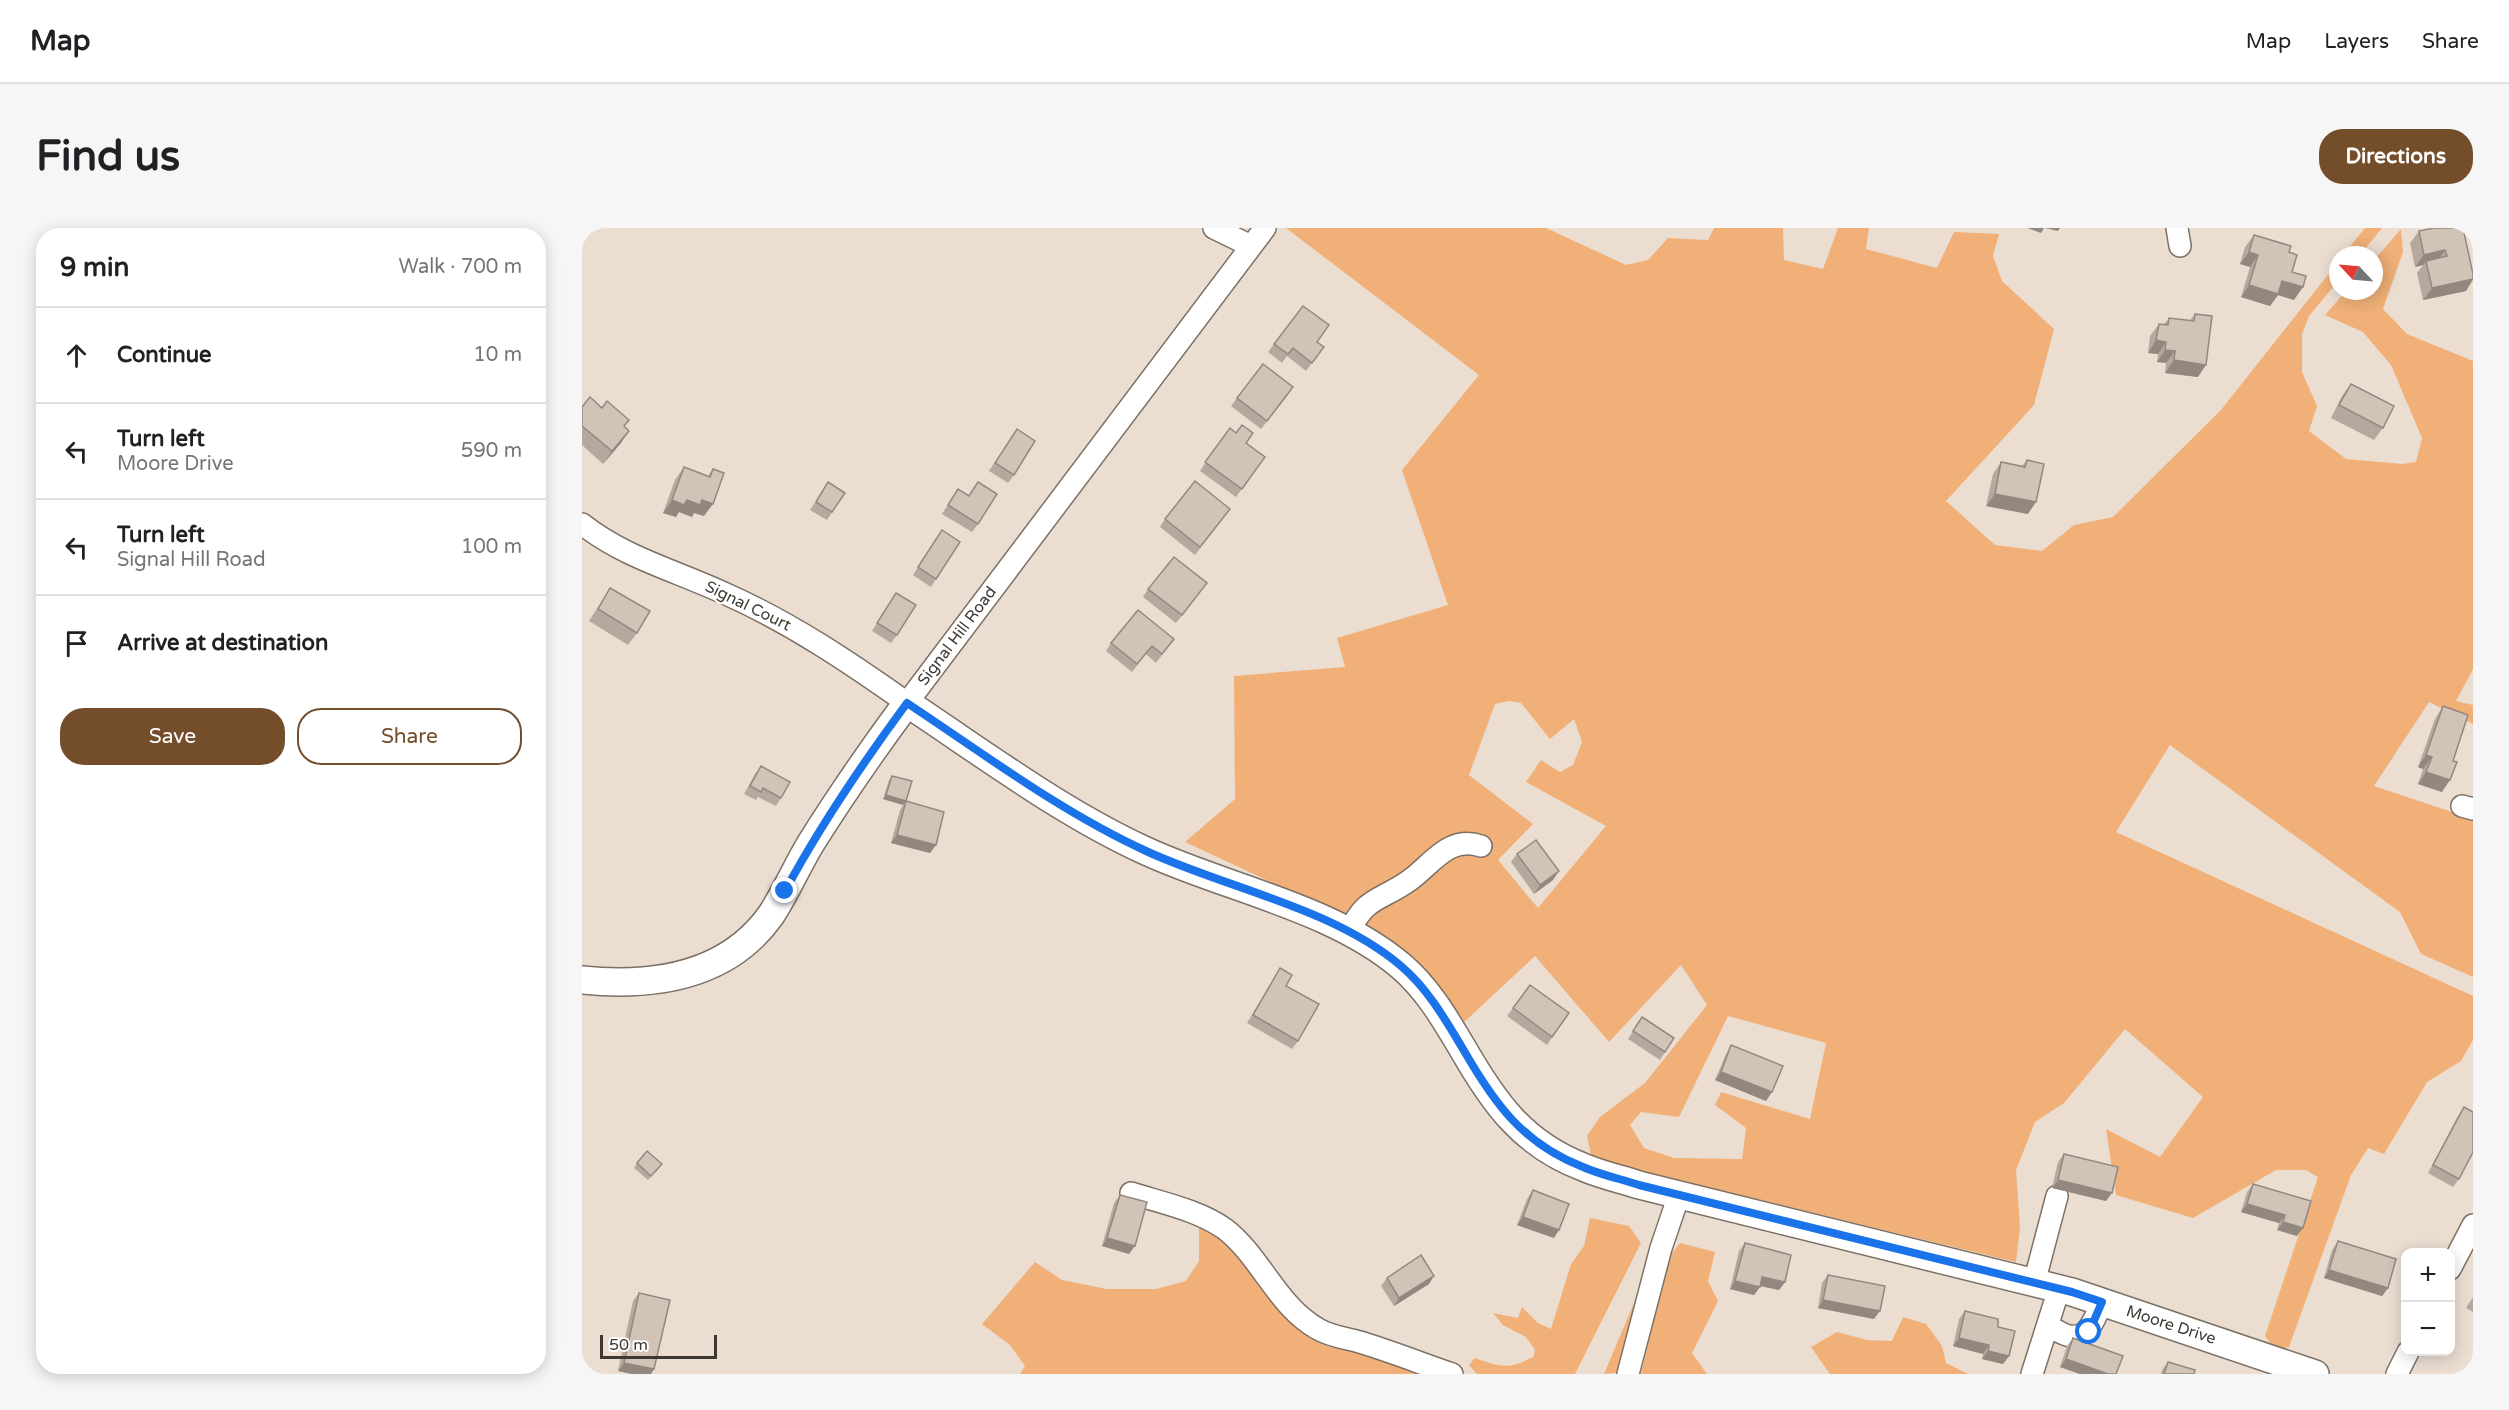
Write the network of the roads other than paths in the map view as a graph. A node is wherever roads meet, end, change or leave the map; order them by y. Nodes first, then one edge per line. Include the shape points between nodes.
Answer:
1 (1214, 228) edge
2 (1264, 228) edge
3 (1251, 246) junction
4 (582, 524) edge
5 (907, 703) junction
6 (1481, 846) dead end
7 (1349, 933) junction
8 (582, 980) edge
9 (1131, 1193) dead end
10 (1679, 1195) junction
11 (2057, 1196) dead end
12 (2473, 1225) edge
13 (2455, 1261) edge
14 (2046, 1286) junction
15 (2102, 1302) junction
16 (2048, 1325) junction
17 (2406, 1356) edge
18 (1452, 1374) edge
19 (1628, 1374) edge
20 (2032, 1374) edge
21 (2315, 1374) edge
22 (2397, 1374) edge

1 - 3 street
2 - 3 street, Signal Hill Road
3 - 5 street, Signal Hill Road
4 - 5 street, Signal Court via 622,551 727,594 792,627
5 - 7 main road, Moore Drive via 1059,804 1120,838 1189,870 1297,908
5 - 8 main road, Signal Hill Road via 843,792 770,916 752,938 713,965 692,973 622,983
6 - 7 street via 1464,844 1443,851 1408,882 1362,909
7 - 10 main road, Moore Drive via 1387,955 1422,986 1497,1104 1536,1142 1583,1168
9 - 18 street via 1194,1213 1226,1230 1296,1312 1318,1330
10 - 14 main road, Moore Drive
10 - 19 street
11 - 14 street
12 - 13 street
14 - 15 main road, Moore Drive
14 - 16 street
15 - 16 street via 2089,1332 2077,1337 2061,1334
15 - 21 main road, Moore Drive
16 - 20 street
17 - 22 street

